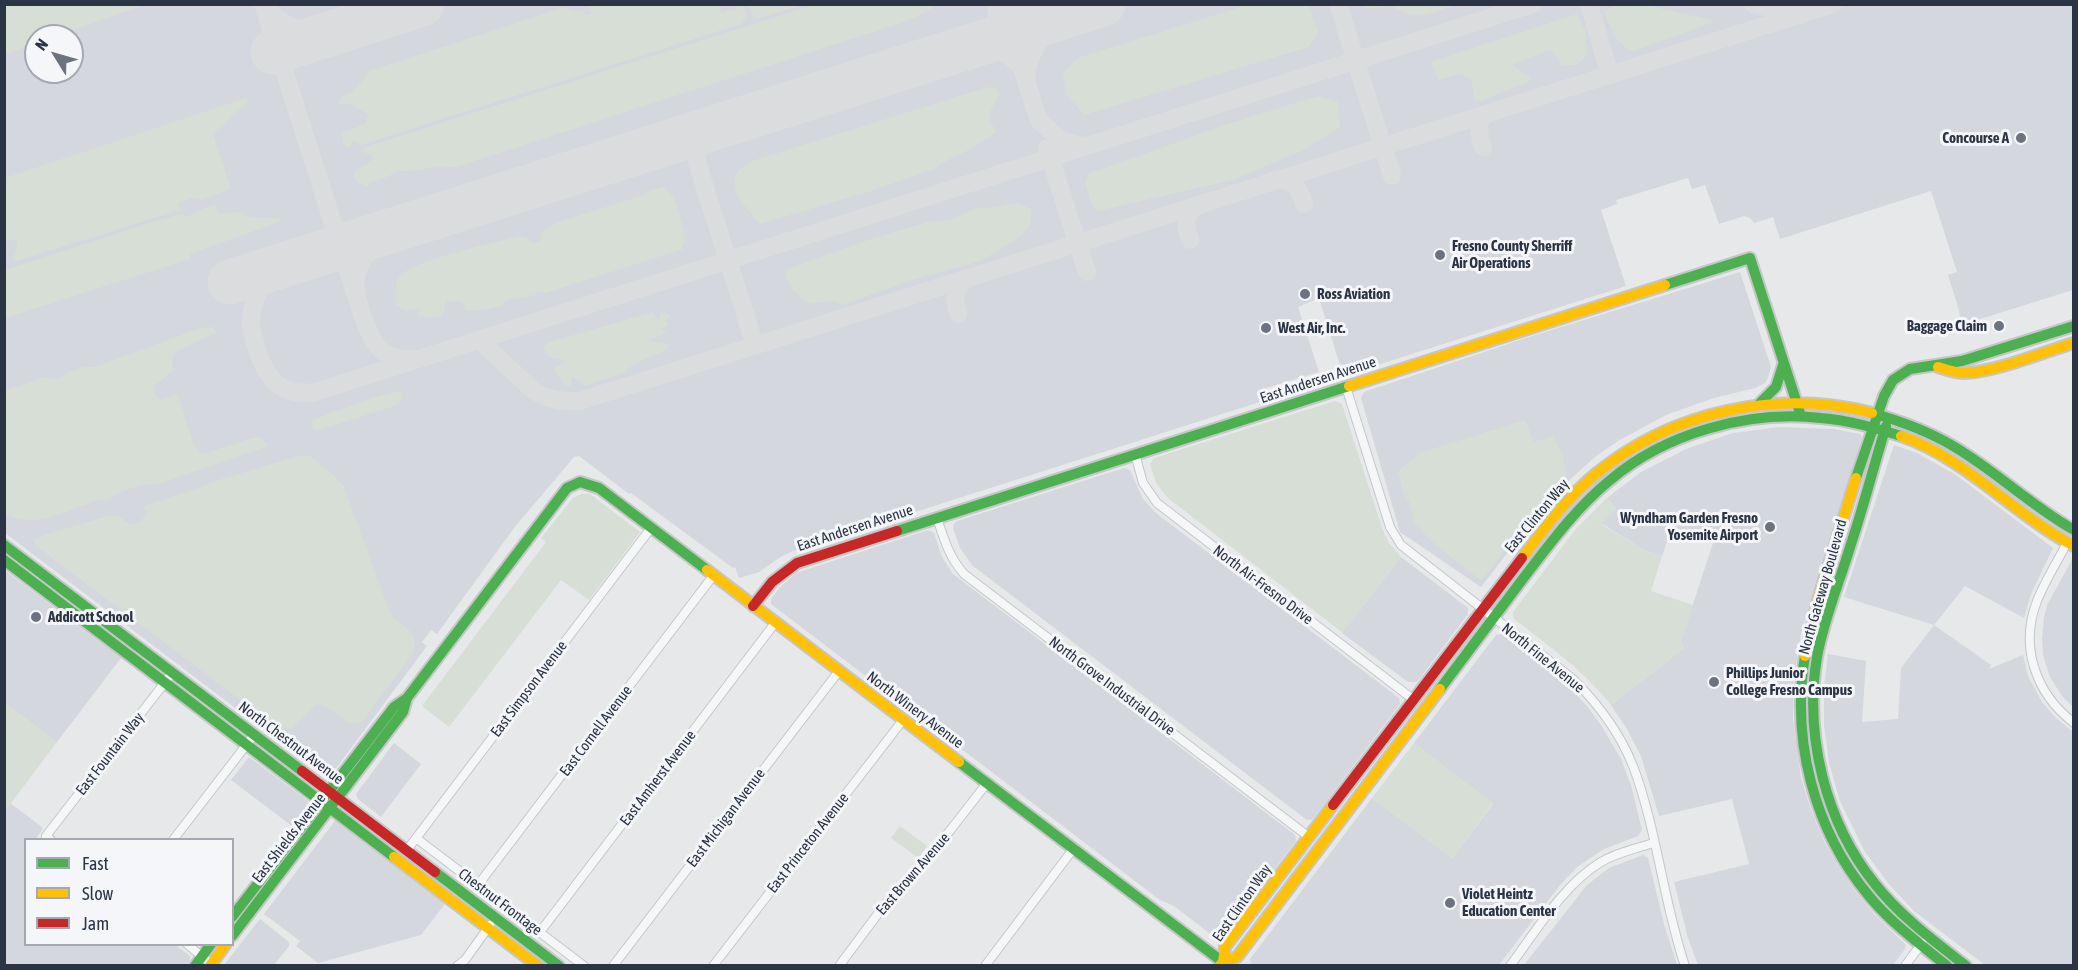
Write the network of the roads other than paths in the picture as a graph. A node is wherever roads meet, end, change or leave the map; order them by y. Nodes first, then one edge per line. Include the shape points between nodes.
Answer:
1 (2073, 326) edge
2 (2073, 343) edge
3 (1784, 362) junction
4 (1933, 365) junction
5 (1346, 387) junction
6 (1796, 402) junction
7 (1760, 404) junction
8 (1877, 414) junction
9 (1801, 416) junction
10 (1888, 417) junction
11 (1872, 426) junction
12 (1884, 430) junction
13 (1657, 434) junction
14 (1135, 454) junction
15 (582, 481) joint
16 (1604, 486) junction
17 (938, 518) junction
18 (651, 528) junction
19 (2073, 531) edge
20 (2071, 543) edge
21 (8, 547) edge
22 (4, 560) edge
23 (713, 576) junction
24 (753, 606) junction
25 (1482, 609) junction
26 (1814, 617) junction
27 (1494, 618) junction
28 (1826, 620) junction
29 (775, 623) junction
30 (839, 671) junction
31 (173, 672) junction
32 (165, 682) junction
33 (407, 698) junction
34 (1413, 700) junction
35 (903, 720) junction
36 (2073, 723) edge
37 (254, 735) junction
38 (246, 745) junction
39 (987, 783) junction
40 (329, 791) junction
41 (339, 799) junction
42 (321, 801) junction
43 (331, 808) junction
44 (1310, 837) junction
45 (48, 838) edge
46 (175, 838) edge
47 (416, 838) junction
48 (1653, 843) junction
49 (1074, 848) junction
50 (407, 850) junction
51 (415, 872) junction
52 (478, 885) junction
53 (471, 900) junction
54 (234, 914) edge
55 (496, 918) junction
56 (488, 928) junction
57 (540, 932) junction
58 (234, 933) edge
59 (1924, 941) junction
60 (188, 946) edge
61 (210, 946) edge
62 (225, 946) edge
63 (202, 956) junction
64 (1224, 964) edge
65 (211, 965) edge
66 (195, 966) edge
67 (457, 966) edge
68 (538, 966) edge
69 (559, 966) edge
70 (584, 966) edge
71 (613, 966) edge
72 (714, 966) edge
73 (839, 966) edge
74 (985, 966) edge
75 (1510, 966) edge
76 (1685, 966) edge
77 (1905, 966) edge
78 (1947, 966) edge
79 (1966, 966) edge

1 - 4 main road, North Gateway Boulevard via 1962,361
2 - 4 main road via 1971,373
3 - 5 main road, East Andersen Avenue via 1750,258
3 - 6 main road, East Andersen Avenue
3 - 7 main road via 1777,388
4 - 8 main road, North Gateway Boulevard via 1905,370 1894,378
5 - 14 main road, East Andersen Avenue
5 - 25 street, North Fine Avenue via 1394,536 1409,554
6 - 7 main road, East Clinton Way
6 - 8 main road, East Clinton Way
6 - 9 main road, East Andersen Avenue
7 - 13 main road, East Clinton Way via 1699,417
8 - 10 main road, East Clinton Way
8 - 11 main road, North Gateway Boulevard
9 - 11 main road, East Clinton Way
9 - 16 main road, East Clinton Way via 1749,420 1699,432 1649,454
10 - 12 main road, North Gateway Boulevard
10 - 19 main road, East Clinton Way via 1922,429 1959,449
11 - 12 main road, East Clinton Way
11 - 26 main road, North Gateway Boulevard
12 - 20 main road, East Clinton Way via 1949,459 2046,530
12 - 28 main road, North Gateway Boulevard
13 - 16 main road via 1612,468
13 - 25 main road, East Clinton Way via 1613,460 1578,489
14 - 17 main road, East Andersen Avenue
14 - 34 street, North Air-Fresno Drive via 1143,483 1157,503
15 - 18 main road, North Winery Avenue via 599,488
15 - 33 main road, East Shields Avenue via 572,483 563,492
16 - 27 main road, East Clinton Way via 1571,518
17 - 24 main road, East Andersen Avenue via 797,562 775,576
17 - 44 street, North Grove Industrial Drive via 948,552 964,574
18 - 23 main road, North Winery Avenue
18 - 47 street, East Simpson Avenue
20 - 36 street via 2037,602 2030,642 2038,680
21 - 22 street
21 - 31 main road, North Chestnut Avenue
22 - 32 main road, North Chestnut Avenue
23 - 24 main road, North Winery Avenue
23 - 52 street, East Cornell Avenue
24 - 29 main road, North Winery Avenue
25 - 27 street, North Fine Avenue
25 - 34 main road, East Clinton Way
26 - 28 main road
26 - 59 main road, North Gateway Boulevard via 1802,668 1800,709 1803,747 1814,794 1837,849 1867,894 1891,920
27 - 48 street, North Fine Avenue via 1559,667 1597,703 1633,766
27 - 64 main road, East Clinton Way via 1237,957
28 - 59 main road, North Gateway Boulevard via 1815,669 1812,711 1817,759 1827,794 1839,826 1864,871
29 - 30 main road, North Winery Avenue
29 - 57 street, East Amherst Avenue
30 - 35 main road, North Winery Avenue
30 - 71 street, East Michigan Avenue
31 - 32 street, East Fountain Way
31 - 37 main road, North Chestnut Avenue
32 - 38 main road, North Chestnut Avenue
32 - 45 street, East Fountain Way
33 - 40 main road, East Shields Avenue via 394,707
33 - 41 main road, East Shields Avenue via 404,712
34 - 44 main road, East Clinton Way
35 - 39 main road, North Winery Avenue
35 - 72 street, East Princeton Avenue
37 - 38 street
37 - 40 main road, North Chestnut Avenue
38 - 42 main road, North Chestnut Avenue
38 - 46 street
39 - 49 main road, North Winery Avenue
39 - 73 street, East Brown Avenue
40 - 41 main road, North Chestnut Avenue
40 - 42 main road, East Shields Avenue
41 - 43 main road, East Shields Avenue
41 - 50 main road, North Chestnut Avenue
42 - 43 main road, North Chestnut Avenue
42 - 54 main road, East Shields Avenue
43 - 51 main road, North Chestnut Avenue
43 - 58 main road, East Shields Avenue
44 - 64 main road, East Clinton Way via 1225,947
47 - 50 street, East Simpson Avenue
47 - 52 street, Chestnut Frontage
48 - 75 street via 1609,858 1583,875 1566,891
48 - 76 street, North Fine Avenue
49 - 64 main road, North Winery Avenue
49 - 74 street
50 - 53 main road, North Chestnut Avenue
51 - 53 main road via 422,869 448,889
51 - 56 main road, North Chestnut Avenue
52 - 57 street, Chestnut Frontage
53 - 55 main road, North Chestnut Avenue
55 - 56 street
55 - 69 main road, North Chestnut Avenue
56 - 67 street
56 - 68 main road, North Chestnut Avenue
57 - 70 street, Chestnut Frontage
59 - 77 street
59 - 78 main road, North Gateway Boulevard
59 - 79 main road, North Gateway Boulevard
60 - 63 street
61 - 63 main road
62 - 65 main road
63 - 65 street
63 - 66 main road

